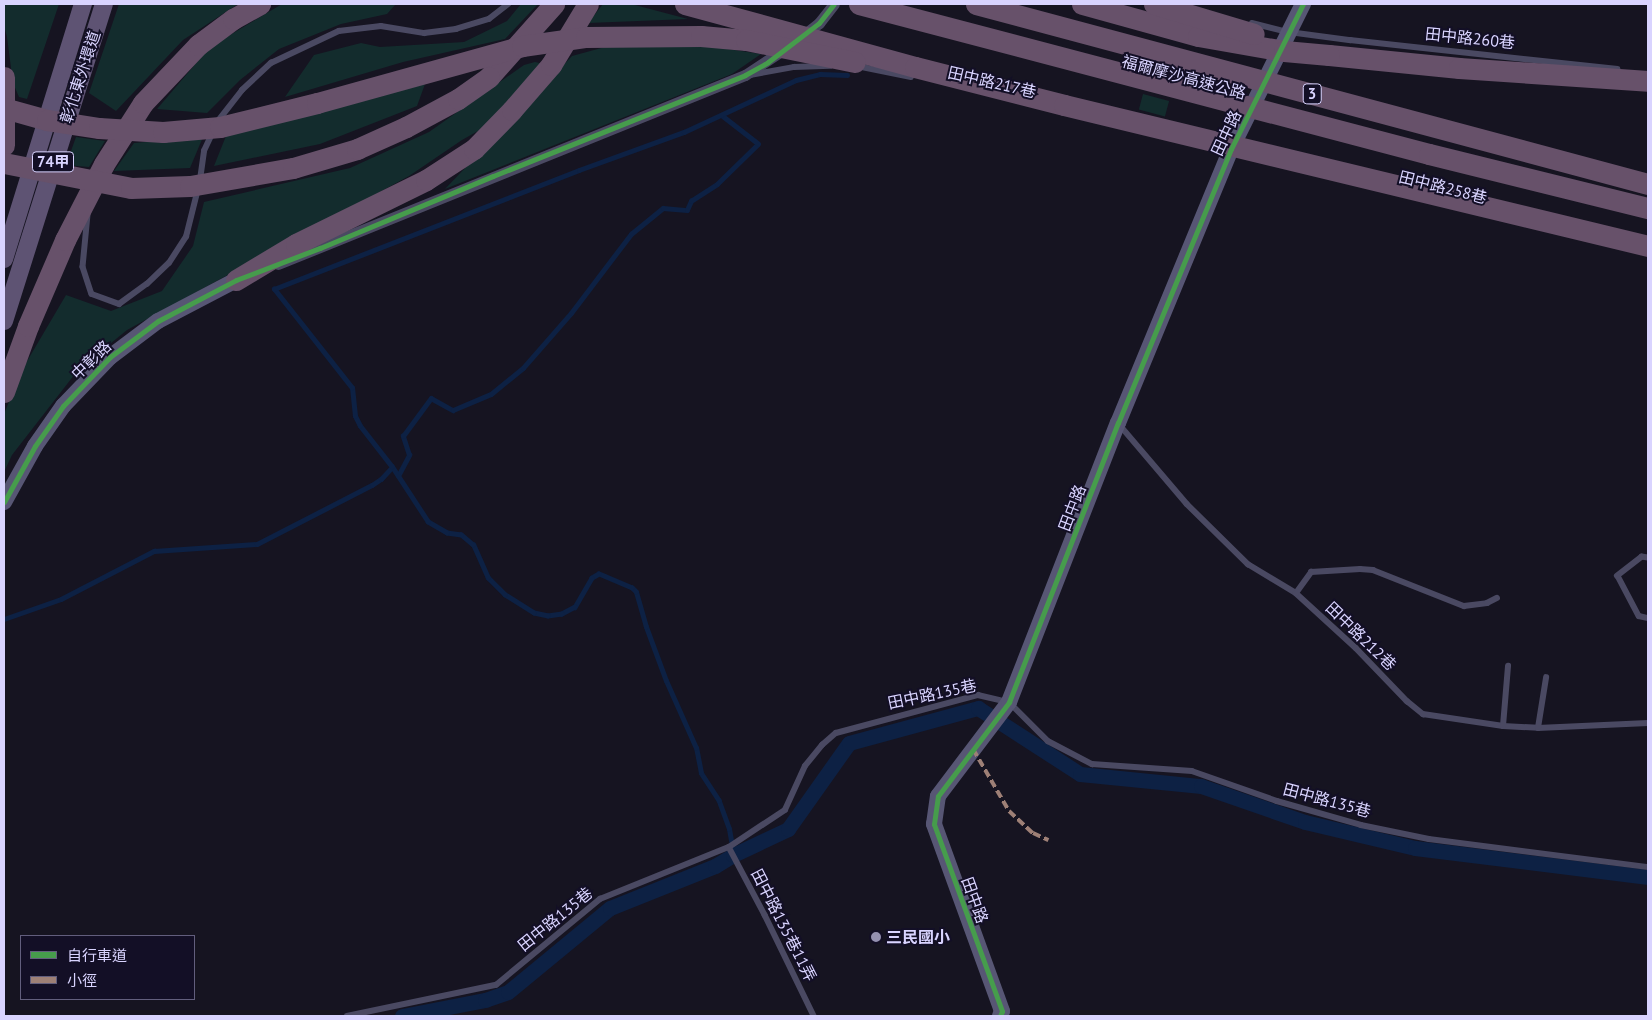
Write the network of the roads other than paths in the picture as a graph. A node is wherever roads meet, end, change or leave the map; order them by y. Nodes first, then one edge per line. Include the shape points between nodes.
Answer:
1 (82, 4) edge
2 (104, 4) edge
3 (260, 4) edge
4 (508, 4) edge
5 (554, 4) edge
6 (588, 4) edge
7 (685, 4) edge
8 (834, 4) edge
9 (859, 4) edge
10 (976, 4) edge
11 (1082, 4) edge
12 (1154, 4) edge
13 (1170, 4) edge
14 (1303, 4) edge
15 (1216, 15) dead end
16 (1243, 21) dead end
17 (1290, 32) junction
18 (1329, 55) junction
19 (1621, 69) dead end
20 (918, 73) junction
21 (745, 75) junction
22 (4, 77) edge
23 (1648, 81) edge
24 (1038, 106) dead end
25 (4, 108) edge
26 (4, 145) edge
27 (1231, 149) junction
28 (4, 164) edge
29 (1648, 184) edge
30 (93, 187) junction
31 (1648, 208) edge
32 (1648, 246) edge
33 (1648, 251) edge
34 (4, 258) edge
35 (236, 280) junction
36 (4, 321) edge
37 (4, 392) edge
38 (1118, 422) junction
39 (4, 502) edge
40 (1648, 558) edge
41 (1296, 593) junction
42 (1497, 598) dead end
43 (1648, 618) edge
44 (1508, 666) dead end
45 (1546, 678) dead end
46 (1005, 707) junction
47 (1648, 723) edge
48 (1503, 726) junction
49 (1538, 728) junction
50 (729, 847) junction
51 (1648, 867) edge
52 (347, 1016) edge
53 (814, 1016) edge
54 (1000, 1016) edge

1 - 34 main road, 彰化東外環道 / 74甲
2 - 36 main road, 彰化東外環道 / 74甲
3 - 30 highway via 198,45 143,104
4 - 30 lane via 489,19 456,29 424,34 381,26 339,31 270,63 221,115 204,151 196,203 186,237 164,268 119,304 92,294 82,267 84,232
5 - 28 highway, bridge via 489,77 458,100 357,149 292,168 190,186 131,188
6 - 35 highway via 551,65 474,149 426,180 296,244
7 - 20 highway, bridge
8 - 21 street via 819,23 768,62
9 - 31 highway, 福爾摩沙高速公路 / 3, bridge via 1428,154
10 - 29 highway, 福爾摩沙高速公路 / 3, bridge
11 - 18 highway, bridge via 1198,36 1284,51
12 - 18 highway, bridge
13 - 15 lane
14 - 17 street, 田中路
16 - 17 lane, 田中路260巷
17 - 19 lane, 田中路260巷
17 - 27 street, 田中路
18 - 23 highway
20 - 21 lane, 田中路217巷 via 864,66 794,67
20 - 25 highway, bridge via 746,40 701,36 586,37 522,46 220,127 163,132 99,128 47,120
20 - 32 highway, bridge
21 - 35 street
22 - 26 highway
24 - 27 lane, 田中路217巷
27 - 33 lane, 田中路258巷
27 - 38 street, 田中路
30 - 37 highway via 50,274
35 - 39 street, 中彰路 via 158,321 110,357 63,406 35,446
38 - 41 lane, 田中路212巷 via 1187,504 1248,564
38 - 46 street, 田中路
40 - 43 lane via 1642,556 1618,576 1639,616
41 - 42 lane via 1311,572 1360,569 1372,570 1464,606 1487,603
41 - 48 lane, 田中路212巷 via 1423,714
44 - 48 lane
45 - 49 lane
46 - 50 lane, 田中路135巷 via 978,695 836,733 805,766 785,810
46 - 51 lane, 田中路135巷 via 1048,741 1092,764 1192,771 1277,801 1362,825 1429,839
46 - 54 street, 田中路 via 938,796 934,824 1002,1012
47 - 49 lane, 田中路212巷
48 - 49 lane, 田中路212巷
50 - 52 lane, 田中路135巷 via 600,899 496,985
50 - 53 lane, 田中路135巷11弄

